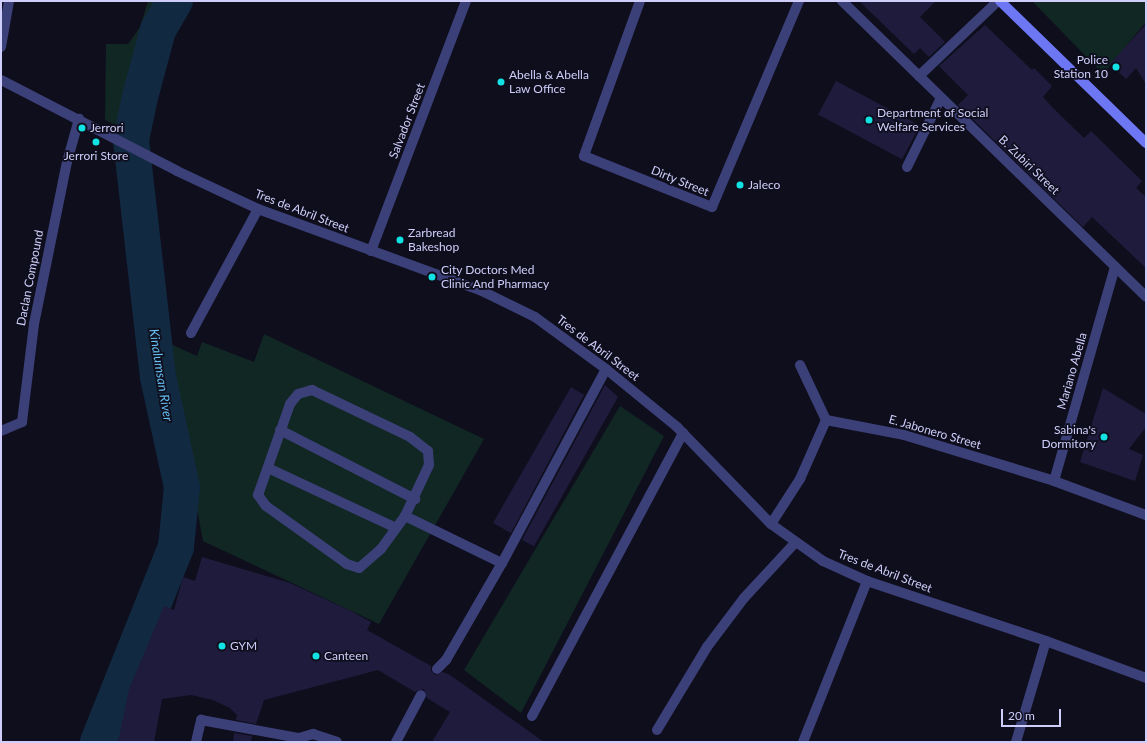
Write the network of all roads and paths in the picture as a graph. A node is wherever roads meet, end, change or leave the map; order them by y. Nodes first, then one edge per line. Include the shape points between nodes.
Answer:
1 (9, 1) edge
2 (466, 1) edge
3 (640, 1) edge
4 (799, 1) edge
5 (842, 1) edge
6 (999, 1) edge
7 (1, 47) edge
8 (919, 76) junction
9 (1, 80) edge
10 (941, 98) junction
11 (80, 119) junction
12 (1146, 143) edge
13 (907, 167) dead end
14 (258, 209) junction
15 (372, 251) junction
16 (1115, 267) junction
17 (1146, 297) edge
18 (191, 333) dead end
19 (800, 365) dead end
20 (606, 369) junction
21 (826, 420) junction
22 (280, 430) junction
23 (1, 431) edge
24 (683, 433) junction
25 (268, 468) junction
26 (1054, 481) junction
27 (415, 499) junction
28 (1146, 515) edge
29 (405, 516) junction
30 (772, 524) junction
31 (396, 528) junction
32 (795, 543) junction
33 (502, 563) junction
34 (867, 581) junction
35 (1046, 641) junction
36 (437, 669) dead end
37 (1146, 678) edge
38 (421, 695) dead end
39 (532, 716) dead end
40 (657, 730) dead end
41 (807, 741) edge
42 (196, 742) edge
43 (337, 742) edge
44 (396, 742) edge
45 (1016, 742) edge

1 - 7 street
2 - 15 street, Salvador Street
3 - 4 street, Dirty Street via 584,156 712,207
5 - 8 street, B. Zubiri Street
6 - 8 street
6 - 12 main road
8 - 10 street, B. Zubiri Street
9 - 11 street, Tres de Abril Street
10 - 13 street
10 - 16 street, B. Zubiri Street
11 - 14 street, Tres de Abril Street via 177,172
11 - 23 street, Daclan Compound via 67,162 34,324 22,422
14 - 15 street, Tres de Abril Street
14 - 18 street
15 - 20 street, Tres de Abril Street via 482,291 535,317
16 - 17 street, B. Zubiri Street
16 - 26 street, Mariano Abella
19 - 21 street
20 - 24 street, Tres de Abril Street
20 - 33 street
21 - 26 street, E. Jabonero Street via 904,435
21 - 30 street via 800,479
22 - 25 street
22 - 27 street
22 - 27 street via 290,404 298,394 312,390 410,437 428,451 429,465
24 - 30 street, Tres de Abril Street
24 - 39 street
25 - 31 street
25 - 31 street via 258,495 266,506 348,564 359,568 381,549
26 - 28 street, E. Jabonero Street
27 - 29 street
29 - 31 street
29 - 33 street
30 - 32 street, Tres de Abril Street
32 - 34 street, Tres de Abril Street via 823,561
32 - 40 street via 744,598 707,647
33 - 36 street via 446,660
34 - 35 street, Tres de Abril Street
34 - 41 street
35 - 37 street, Tres de Abril Street
35 - 45 street
38 - 44 street
42 - 43 street via 201,720 299,738 313,734

